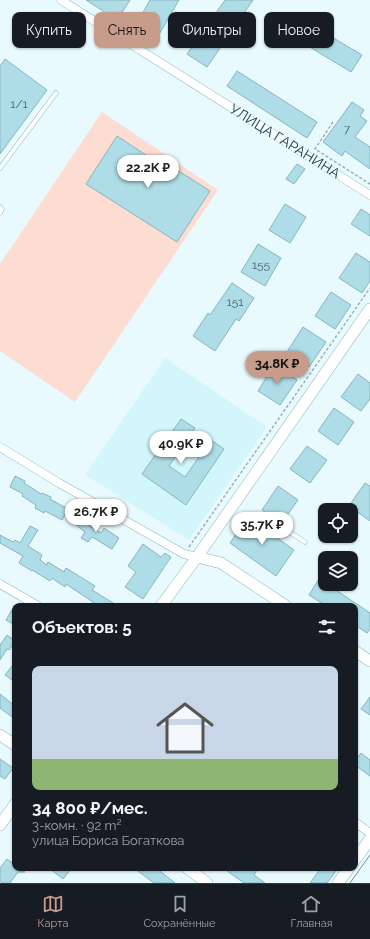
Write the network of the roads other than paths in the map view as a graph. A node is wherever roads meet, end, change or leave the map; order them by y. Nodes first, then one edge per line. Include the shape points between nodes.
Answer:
1 (61, 0) edge
2 (56, 93) dead end
3 (0, 168) edge
4 (370, 195) edge
5 (0, 207) edge
6 (0, 213) edge
7 (370, 309) edge
8 (0, 447) edge
9 (288, 531) dead end
10 (304, 542) dead end
11 (197, 557) junction
12 (0, 584) edge
13 (33, 603) edge
14 (162, 603) edge
15 (281, 603) edge
16 (358, 653) edge
17 (370, 661) edge
18 (0, 735) edge
19 (12, 743) edge
20 (12, 808) edge
21 (358, 824) edge
22 (0, 825) edge
23 (370, 833) edge
24 (370, 839) edge
25 (358, 856) edge
26 (191, 871) edge
27 (347, 871) edge
28 (207, 883) edge
29 (338, 883) edge

1 - 4 street, УЛИЦА ГАРАНИНА
2 - 3 lane
5 - 6 lane
7 - 11 main road
8 - 11 street via 184,554
9 - 10 lane
11 - 14 main road
11 - 15 main road via 221,563
12 - 13 street
16 - 17 main road
18 - 19 main road
20 - 22 main road
21 - 23 street
24 - 25 main road
26 - 28 main road
27 - 29 main road

